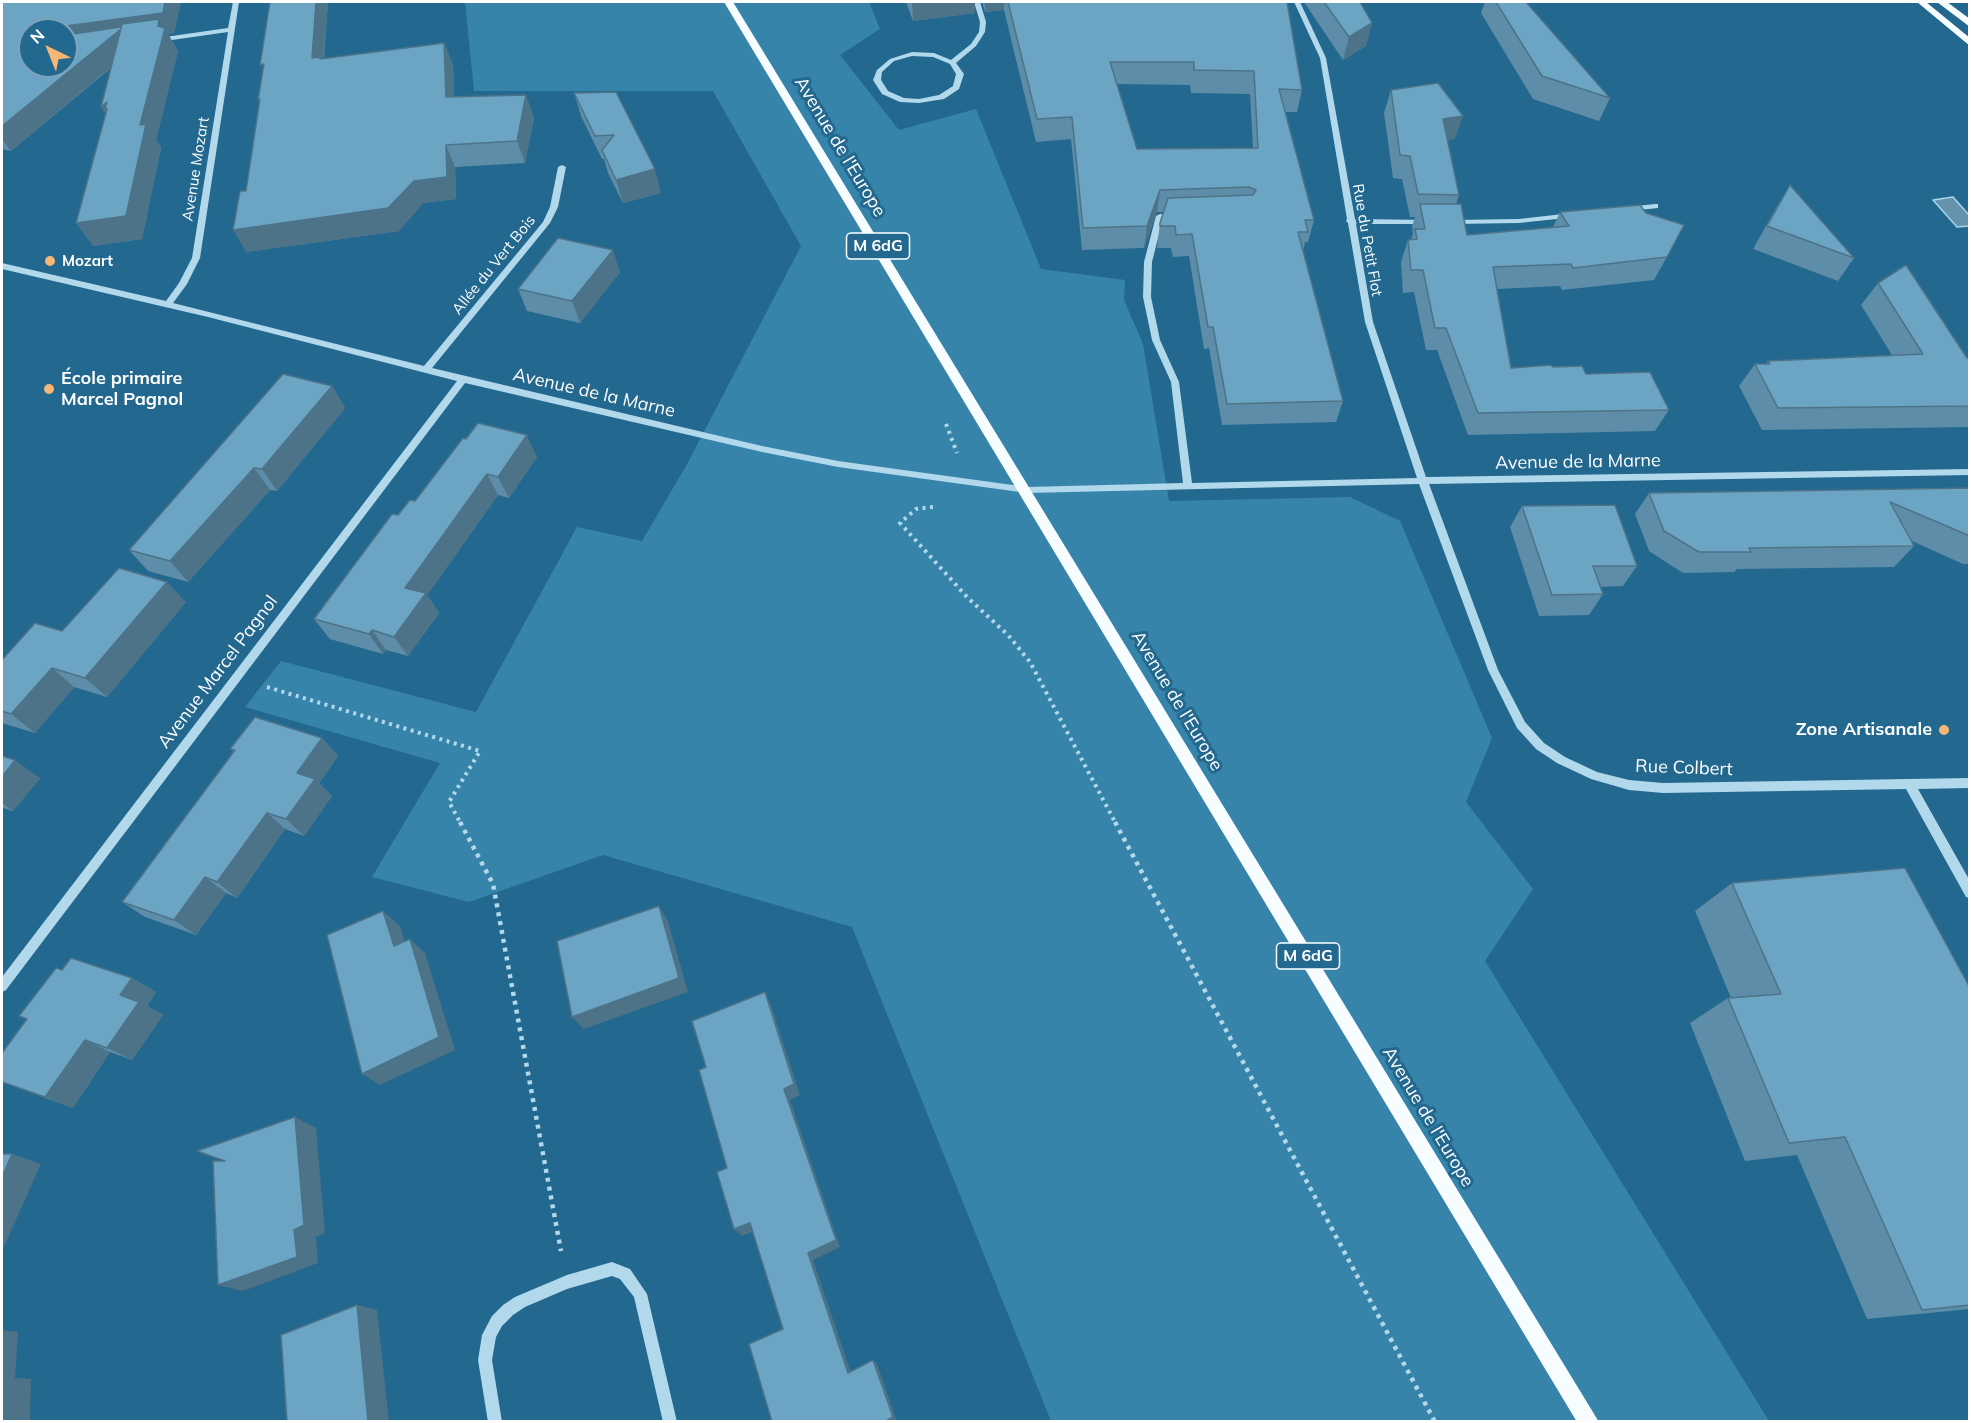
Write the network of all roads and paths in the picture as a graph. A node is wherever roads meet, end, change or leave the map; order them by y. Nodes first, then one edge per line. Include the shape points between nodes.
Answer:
1 (236, 2) edge
2 (728, 2) edge
3 (977, 2) edge
4 (1297, 2) edge
5 (1921, 2) edge
6 (1942, 2) edge
7 (1970, 24) edge
8 (231, 30) junction
9 (145, 42) edge
10 (1970, 43) edge
11 (952, 63) junction
12 (562, 167) dead end
13 (1655, 206) dead end
14 (1621, 210) edge
15 (1587, 214) edge
16 (1181, 215) edge
17 (1350, 221) junction
18 (1434, 222) edge
19 (1446, 222) edge
20 (2, 266) edge
21 (168, 304) junction
22 (426, 370) junction
23 (463, 379) junction
24 (944, 422) dead end
25 (1970, 472) edge
26 (967, 482) junction
27 (1423, 482) junction
28 (1188, 486) junction
29 (1027, 490) junction
30 (235, 678) junction
31 (1970, 783) edge
32 (1910, 785) junction
33 (1970, 893) edge
34 (2, 986) edge
35 (567, 1282) junction
36 (495, 1422) edge
37 (670, 1422) edge
38 (1436, 1422) edge
39 (1589, 1422) edge

1 - 8 street, Avenue Mozart
2 - 29 main road, Avenue de l'Europe / M 6dG
3 - 11 street via 982,32 974,45
4 - 17 street, Rue du Petit Flot via 1323,58
5 - 10 main road
6 - 7 main road
8 - 9 street
8 - 21 street, Avenue Mozart via 196,258
11 - 11 street via 934,55 904,56 886,63 877,80 885,92 897,98 934,99 959,83 959,70
12 - 22 street, Allée du Vert Bois via 554,207 546,223
13 - 14 street
15 - 19 street via 1519,221
16 - 28 street via 1160,216 1148,262 1147,297 1156,340 1175,382
17 - 18 street
17 - 27 street, Rue du Petit Flot via 1368,322
20 - 21 street, Avenue de la Marne
21 - 22 street, Avenue de la Marne
22 - 23 street, Avenue de la Marne
23 - 26 street, Avenue de la Marne via 773,451
23 - 30 street, Avenue Marcel Pagnol
24 - 26 path
25 - 27 street, Avenue de la Marne
26 - 29 street, Avenue de la Marne
26 - 38 path via 957,508 916,509 900,523 1030,662
27 - 28 street, Avenue de la Marne
27 - 32 street, Rue Colbert via 1508,703 1521,725 1554,755 1595,776 1663,788
28 - 29 street, Avenue de la Marne
29 - 39 main road, Avenue de l'Europe / M 6dG
30 - 34 street, Avenue Marcel Pagnol
30 - 35 path via 480,751 449,802 493,884
31 - 32 street, Rue Colbert
32 - 33 street
35 - 36 street via 508,1310 489,1335 485,1360
35 - 37 street via 612,1269 625,1274 634,1284 640,1294

